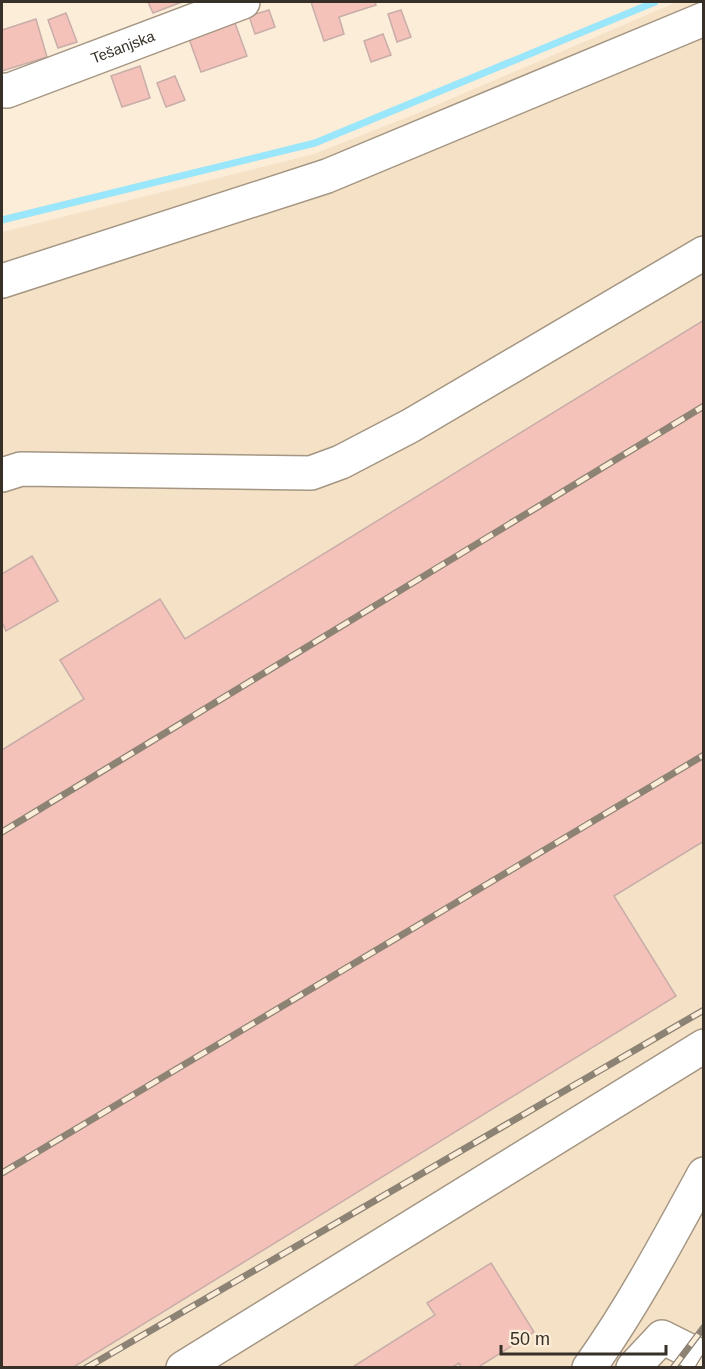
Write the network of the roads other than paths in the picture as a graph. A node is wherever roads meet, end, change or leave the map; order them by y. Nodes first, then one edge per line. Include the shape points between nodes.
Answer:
1 (243, 2) edge
2 (704, 20) edge
3 (2, 90) edge
4 (704, 253) edge
5 (2, 281) edge
6 (2, 475) edge
7 (704, 1046) edge
8 (704, 1174) edge
9 (704, 1358) edge
10 (183, 1368) edge
11 (589, 1368) edge
12 (633, 1368) edge

1 - 3 street, Tešanjska
2 - 5 street via 327,176
4 - 6 street via 410,426 311,473 21,469
7 - 10 street
8 - 11 street via 631,1305
9 - 12 street via 662,1337

